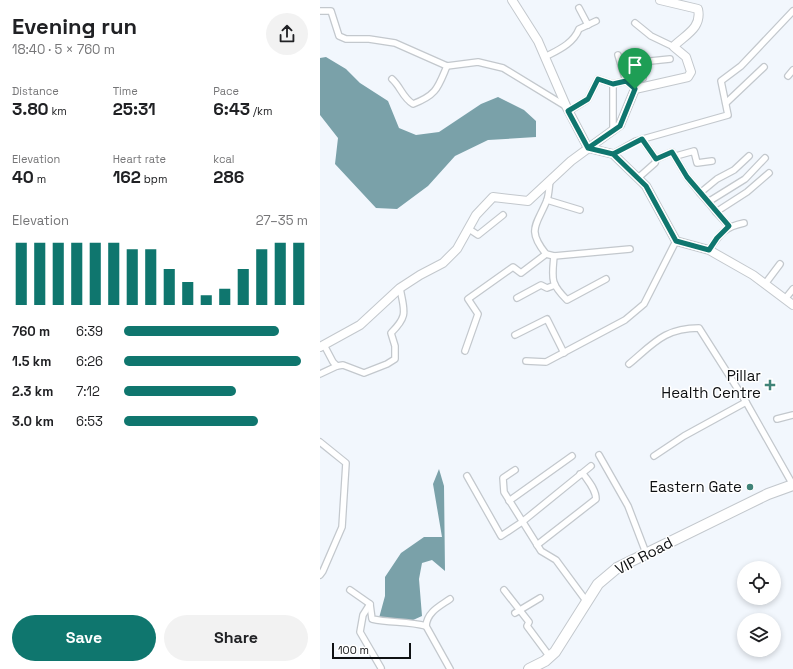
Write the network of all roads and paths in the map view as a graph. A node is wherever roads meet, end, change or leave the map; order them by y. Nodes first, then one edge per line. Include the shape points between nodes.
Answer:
1 (512, 0) edge
2 (662, 1) edge
3 (579, 8) dead end
4 (320, 11) edge
5 (793, 11) edge
6 (596, 21) dead end
7 (635, 23) dead end
8 (588, 25) junction
9 (674, 47) junction
10 (618, 55) dead end
11 (545, 57) junction
12 (670, 59) dead end
13 (643, 62) junction
14 (620, 64) junction
15 (447, 66) junction
16 (764, 67) dead end
17 (793, 70) edge
18 (788, 76) dead end
19 (644, 78) dead end
20 (392, 79) dead end
21 (626, 81) junction
22 (613, 84) junction
23 (635, 89) junction
24 (726, 103) junction
25 (568, 109) junction
26 (613, 131) junction
27 (642, 139) junction
28 (588, 148) junction
29 (613, 154) junction
30 (676, 156) junction
31 (749, 156) dead end
32 (765, 158) dead end
33 (656, 159) junction
34 (712, 161) dead end
35 (769, 173) dead end
36 (638, 178) junction
37 (550, 181) junction
38 (700, 193) junction
39 (547, 200) junction
40 (708, 202) junction
41 (580, 210) dead end
42 (716, 212) junction
43 (503, 215) dead end
44 (744, 223) dead end
45 (729, 226) junction
46 (469, 229) junction
47 (676, 241) junction
48 (630, 249) dead end
49 (709, 250) junction
50 (546, 254) junction
51 (554, 256) junction
52 (780, 264) dead end
53 (606, 279) dead end
54 (765, 284) junction
55 (555, 285) junction
56 (400, 288) junction
57 (793, 289) edge
58 (517, 298) dead end
59 (785, 299) junction
60 (793, 305) edge
61 (515, 335) dead end
62 (322, 346) edge
63 (465, 351) dead end
64 (564, 353) junction
65 (526, 361) dead end
66 (629, 364) dead end
67 (337, 366) junction
68 (320, 374) edge
69 (746, 402) junction
70 (793, 415) edge
71 (777, 419) dead end
72 (320, 442) edge
73 (572, 456) dead end
74 (599, 456) dead end
75 (654, 456) dead end
76 (591, 466) dead end
77 (515, 470) dead end
78 (580, 474) junction
79 (467, 476) dead end
80 (793, 485) edge
81 (510, 501) junction
82 (522, 522) junction
83 (537, 545) junction
84 (646, 553) junction
85 (320, 575) edge
86 (350, 590) dead end
87 (504, 590) dead end
88 (540, 598) dead end
89 (450, 599) dead end
90 (587, 602) junction
91 (370, 604) junction
92 (518, 612) junction
93 (426, 626) junction
94 (550, 657) junction
95 (381, 668) dead end
96 (450, 669) edge
97 (529, 669) edge

1 - 11 street
2 - 9 street via 698,9 700,16 697,26
3 - 8 street
4 - 15 street via 331,11 339,36 346,39 395,43
5 - 24 street via 741,66 721,81
6 - 8 street
7 - 9 street via 650,36
8 - 11 street via 579,29 577,35 566,46
9 - 23 street via 686,57 691,72 688,78
10 - 14 street
11 - 25 street
12 - 13 street
13 - 14 street
13 - 19 street
14 - 21 street
15 - 20 street via 436,91 413,104 404,98 399,85
15 - 25 street via 478,62 504,68
16 - 24 street
17 - 18 street
21 - 22 street
21 - 23 street
22 - 25 street via 598,79 588,99
22 - 26 street
23 - 26 street via 620,126
24 - 27 street via 728,115
25 - 28 street
26 - 28 street
27 - 29 street
27 - 33 street
28 - 29 street
28 - 37 street
29 - 36 street
30 - 33 street via 672,152
30 - 34 street via 694,151 697,163
30 - 38 street via 687,177
31 - 38 street via 734,170 717,179
32 - 40 street via 745,179
33 - 36 street via 655,163
35 - 42 street via 747,192
36 - 47 street via 646,186
37 - 39 street
37 - 46 street via 528,201 493,197 476,215
38 - 40 street
39 - 41 street
39 - 50 street via 534,230 535,239
40 - 42 street
42 - 45 street
43 - 46 street via 478,235
44 - 45 street
45 - 49 street
46 - 56 street via 457,249 443,263
47 - 49 street
47 - 64 street via 644,304 625,320
48 - 51 street
49 - 54 street
50 - 51 street
50 - 63 street via 521,272 513,267 468,299 478,314
51 - 55 street via 551,277
52 - 54 street
53 - 55 street via 567,300
54 - 59 street
55 - 58 street via 547,288 541,284
56 - 62 street via 360,325
56 - 67 street via 404,320 391,333 395,359 364,373 343,365
57 - 59 street
59 - 60 street
61 - 64 street via 547,319
62 - 67 street
64 - 65 street via 546,362
66 - 69 street via 664,334 684,328 699,328
67 - 68 street
69 - 75 street via 684,436
69 - 80 street
70 - 71 street
72 - 85 street via 346,463 342,527
73 - 81 street
74 - 84 street via 628,506
76 - 78 street
77 - 81 street via 503,478 504,492
78 - 82 street
78 - 83 street via 584,475 592,487 596,499
79 - 82 street via 501,536
80 - 84 highway, VIP Road via 768,494
81 - 82 street
82 - 83 street
83 - 90 street via 541,551 556,560
84 - 90 highway, VIP Road via 617,568 598,584
86 - 91 street
87 - 92 street
88 - 92 street
89 - 93 street via 433,611 426,620
90 - 94 highway, VIP Road
91 - 93 street via 372,619 387,623 417,623
91 - 95 street via 363,615 360,632
92 - 94 street via 529,622 527,626
93 - 96 street
94 - 97 highway, VIP Road

